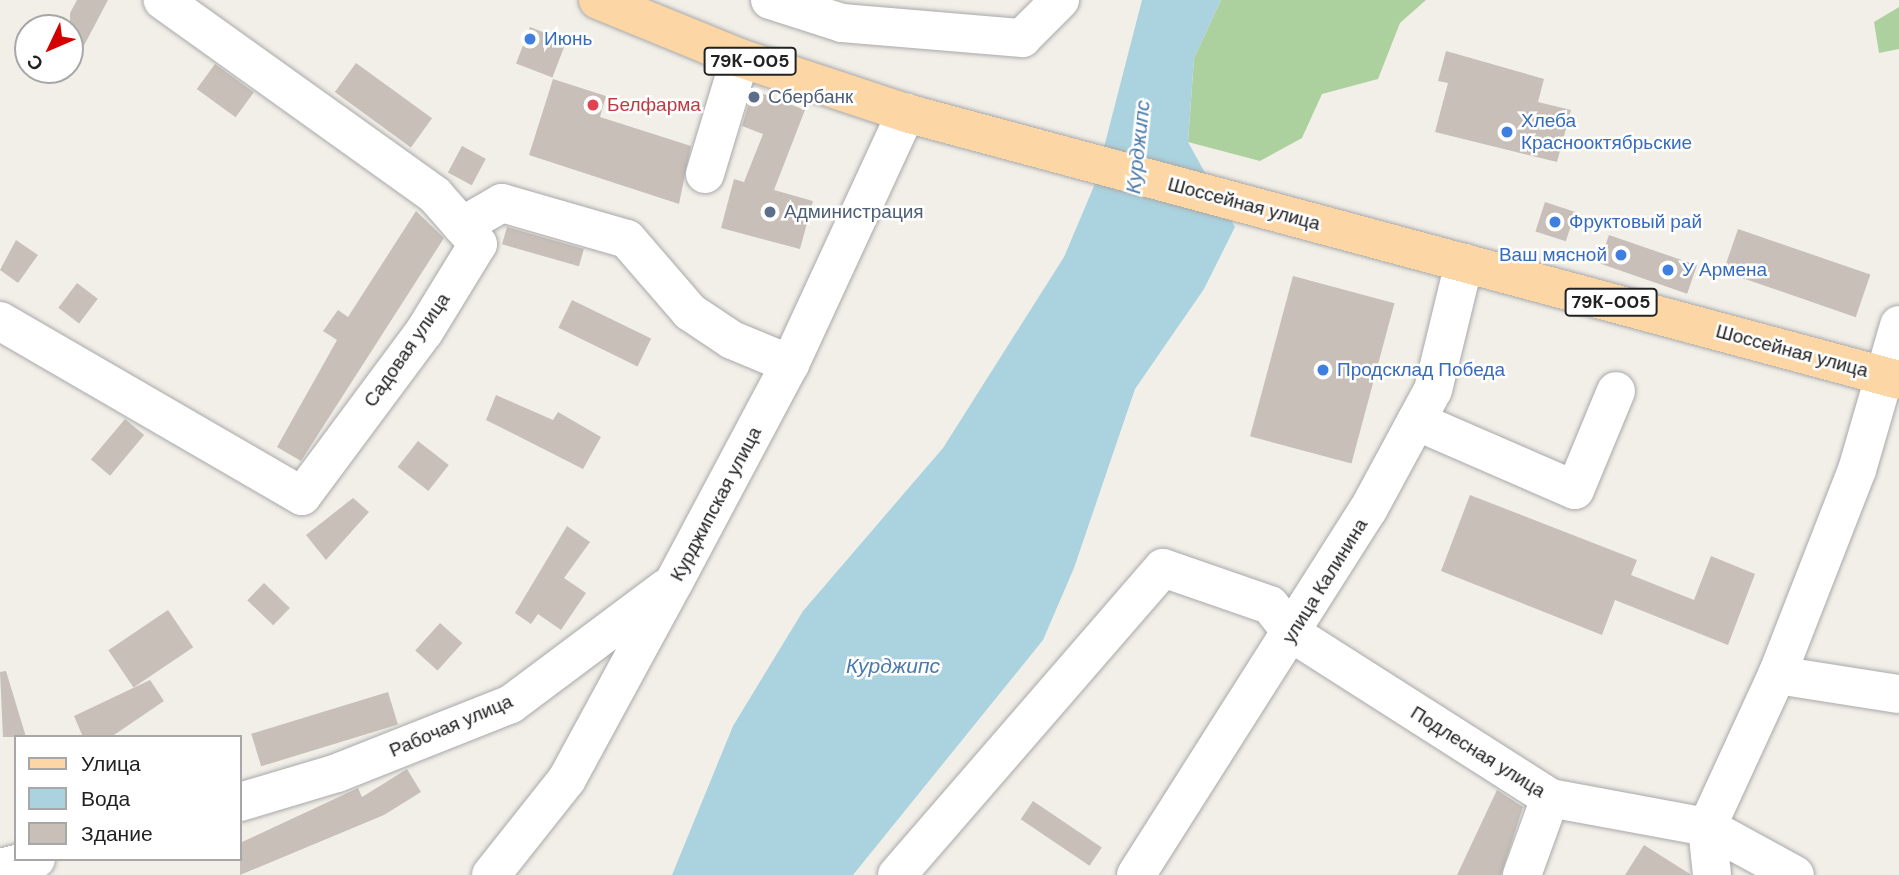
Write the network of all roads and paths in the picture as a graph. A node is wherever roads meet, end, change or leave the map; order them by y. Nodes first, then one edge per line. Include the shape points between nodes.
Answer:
1 (163, 0) edge
2 (598, 0) edge
3 (770, 0) edge
4 (1060, 0) edge
5 (740, 58) junction
6 (906, 113) junction
7 (705, 174) dead end
8 (462, 226) junction
9 (1464, 263) junction
10 (0, 321) edge
11 (1899, 325) edge
12 (790, 364) junction
13 (1892, 378) edge
14 (1616, 391) dead end
15 (1416, 421) junction
16 (674, 582) junction
17 (1293, 634) junction
18 (1777, 675) junction
19 (1899, 694) edge
20 (1550, 798) junction
21 (242, 801) edge
22 (1707, 827) junction
23 (28, 861) edge
24 (0, 868) edge
25 (491, 875) edge
26 (897, 875) edge
27 (1136, 875) edge
28 (1522, 875) edge
29 (1712, 875) edge
30 (1795, 875) edge

1 - 8 street, Садовая улица via 435,195
2 - 5 main road, Шоссейная улица / 79К-005
3 - 4 street via 842,23 1022,38
5 - 6 main road, Шоссейная улица / 79К-005
5 - 7 street
6 - 9 main road, Шоссейная улица / 79К-005
6 - 12 street, Курджипская улица
8 - 10 street, Садовая улица via 478,244 424,332 302,496
8 - 12 street via 502,203 627,239 690,312
9 - 13 main road, Шоссейная улица / 79К-005
9 - 15 street, улица Калинина via 1433,390
11 - 13 street
12 - 16 street, Курджипская улица
13 - 18 street
14 - 15 street via 1576,490
15 - 17 street, улица Калинина
16 - 21 street, Рабочая улица via 511,704 337,774
16 - 25 street, Курджипская улица via 567,779
17 - 20 street, Подлесная улица
17 - 26 street, Подлесная улица via 1270,605 1163,568
17 - 27 street, улица Калинина
18 - 19 street
18 - 22 street
20 - 22 street, Подлесная улица
20 - 28 street
22 - 29 street
22 - 30 street, Подлесная улица
23 - 24 street

